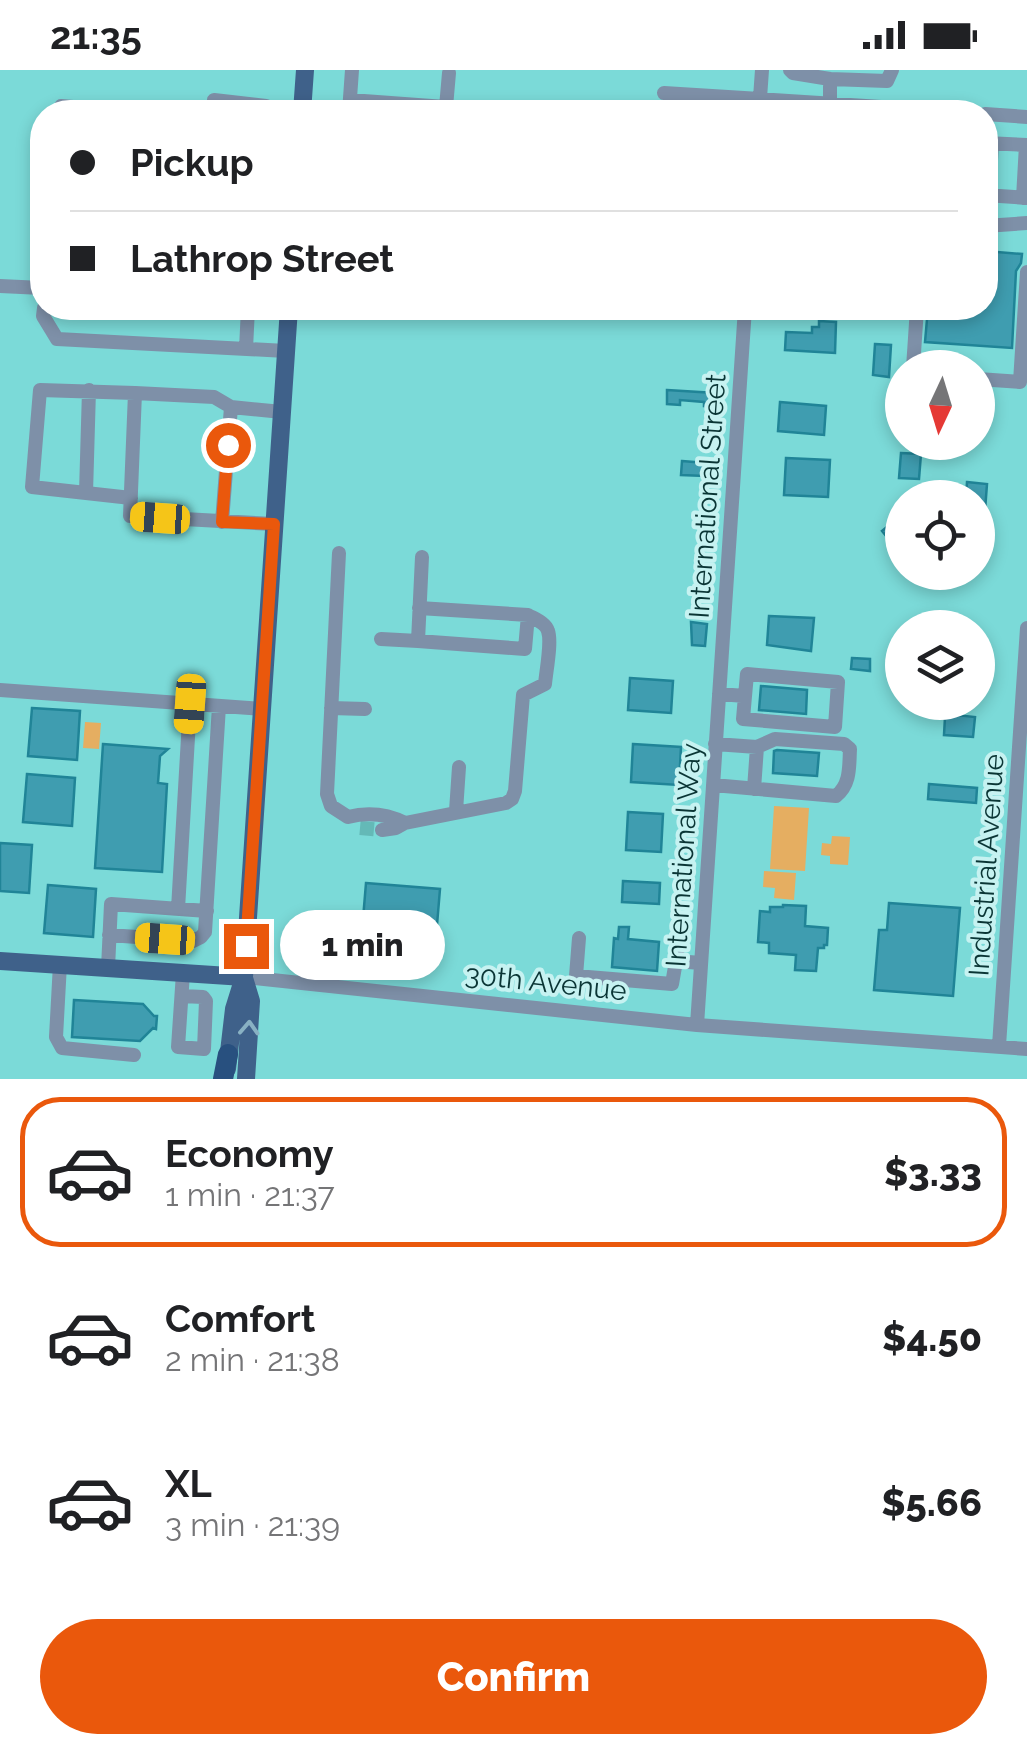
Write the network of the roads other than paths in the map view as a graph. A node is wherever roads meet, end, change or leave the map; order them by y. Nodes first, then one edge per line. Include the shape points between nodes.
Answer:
1 (305, 70) edge
2 (352, 70) edge
3 (762, 70) edge
4 (790, 70) edge
5 (892, 70) edge
6 (449, 73) dead end
7 (830, 80) junction
8 (664, 92) dead end
9 (712, 96) junction
10 (303, 100) edge
11 (350, 100) edge
12 (447, 100) edge
13 (710, 100) edge
14 (723, 100) edge
15 (760, 100) edge
16 (830, 100) edge
17 (998, 115) edge
18 (1027, 117) edge
19 (998, 143) edge
20 (998, 197) edge
21 (1025, 198) edge
22 (1027, 223) edge
23 (998, 225) edge
24 (1027, 272) edge
25 (0, 286) edge
26 (30, 287) edge
27 (46, 320) edge
28 (247, 320) edge
29 (288, 320) edge
30 (744, 320) edge
31 (916, 320) edge
32 (246, 349) junction
33 (914, 350) edge
34 (286, 352) junction
35 (995, 380) edge
36 (1023, 382) edge
37 (89, 390) junction
38 (135, 392) junction
39 (231, 406) junction
40 (282, 412) junction
41 (86, 493) junction
42 (131, 498) junction
43 (222, 522) junction
44 (274, 524) junction
45 (339, 553) dead end
46 (422, 557) dead end
47 (420, 608) junction
48 (528, 615) junction
49 (1027, 628) edge
50 (381, 639) dead end
51 (418, 642) junction
52 (0, 690) edge
53 (719, 691) junction
54 (745, 696) junction
55 (190, 704) junction
56 (219, 706) junction
57 (331, 708) junction
58 (262, 709) junction
59 (366, 710) dead end
60 (716, 744) junction
61 (757, 747) junction
62 (459, 767) dead end
63 (713, 785) junction
64 (754, 789) junction
65 (456, 812) junction
66 (406, 823) junction
67 (382, 830) tunnel mouth
68 (1020, 830) edge
69 (178, 909) junction
70 (206, 911) junction
71 (109, 935) junction
72 (579, 938) dead end
73 (678, 938) dead end
74 (0, 960) edge
75 (676, 961) junction
76 (702, 963) junction
77 (60, 964) junction
78 (108, 968) junction
79 (184, 973) junction
80 (244, 977) junction
81 (182, 996) dead end
82 (698, 1025) junction
83 (999, 1046) junction
84 (1027, 1049) edge
85 (228, 1054) joint
86 (134, 1055) dead end
87 (225, 1079) edge
88 (246, 1079) edge

1 - 10 main road
2 - 11 street
3 - 15 street
4 - 7 street
5 - 7 street via 887,82
6 - 12 street
7 - 16 street
8 - 9 street
9 - 13 street
9 - 14 street
17 - 18 street
19 - 21 street via 1026,145
20 - 21 street
22 - 23 street
24 - 36 street
25 - 26 street
27 - 32 street via 57,340
28 - 32 street
29 - 34 main road
30 - 53 street, International Street
31 - 33 street
32 - 34 street
34 - 40 main road
35 - 36 street
37 - 38 street
37 - 41 street
37 - 41 street via 40,390 32,487
38 - 39 street via 214,397
38 - 42 street
39 - 40 street
39 - 43 street
40 - 44 main road
41 - 42 street
42 - 43 street via 130,516
43 - 44 street
44 - 58 main road
45 - 57 street
46 - 47 street
47 - 48 street
47 - 51 street
48 - 51 street via 525,649
48 - 65 street via 549,632 545,684 523,695 516,791 506,803
49 - 68 street, Industrial Avenue
50 - 51 street
52 - 55 street
53 - 54 street
53 - 60 street, International Way
54 - 54 street via 743,719 835,727 838,682 746,674
55 - 56 street
55 - 69 street
56 - 58 street
56 - 70 street
57 - 59 street
57 - 66 street via 331,806 354,822 361,814
58 - 80 main road
60 - 61 street
60 - 63 street, International Way
61 - 64 street
61 - 64 street via 774,739 850,748 848,777 836,796
62 - 65 street
63 - 64 street
63 - 76 street, International Way
65 - 66 street
66 - 67 street
68 - 83 street, Industrial Avenue
69 - 70 street
69 - 71 street via 111,904
70 - 71 street via 205,932 193,941
71 - 78 street
72 - 75 street via 576,976 672,984
73 - 75 street
74 - 77 main road, 30th Avenue
75 - 76 street
76 - 82 street, International Way
77 - 78 main road, 30th Avenue
77 - 86 street via 56,1037 62,1048
78 - 79 main road, 30th Avenue
79 - 80 main road, 30th Avenue
79 - 81 street
80 - 82 street, 30th Avenue
80 - 85 main road
88 -> 80 main road via 250,1001
82 - 83 street, 30th Avenue
83 - 84 street, 30th Avenue
85 - 87 highway

